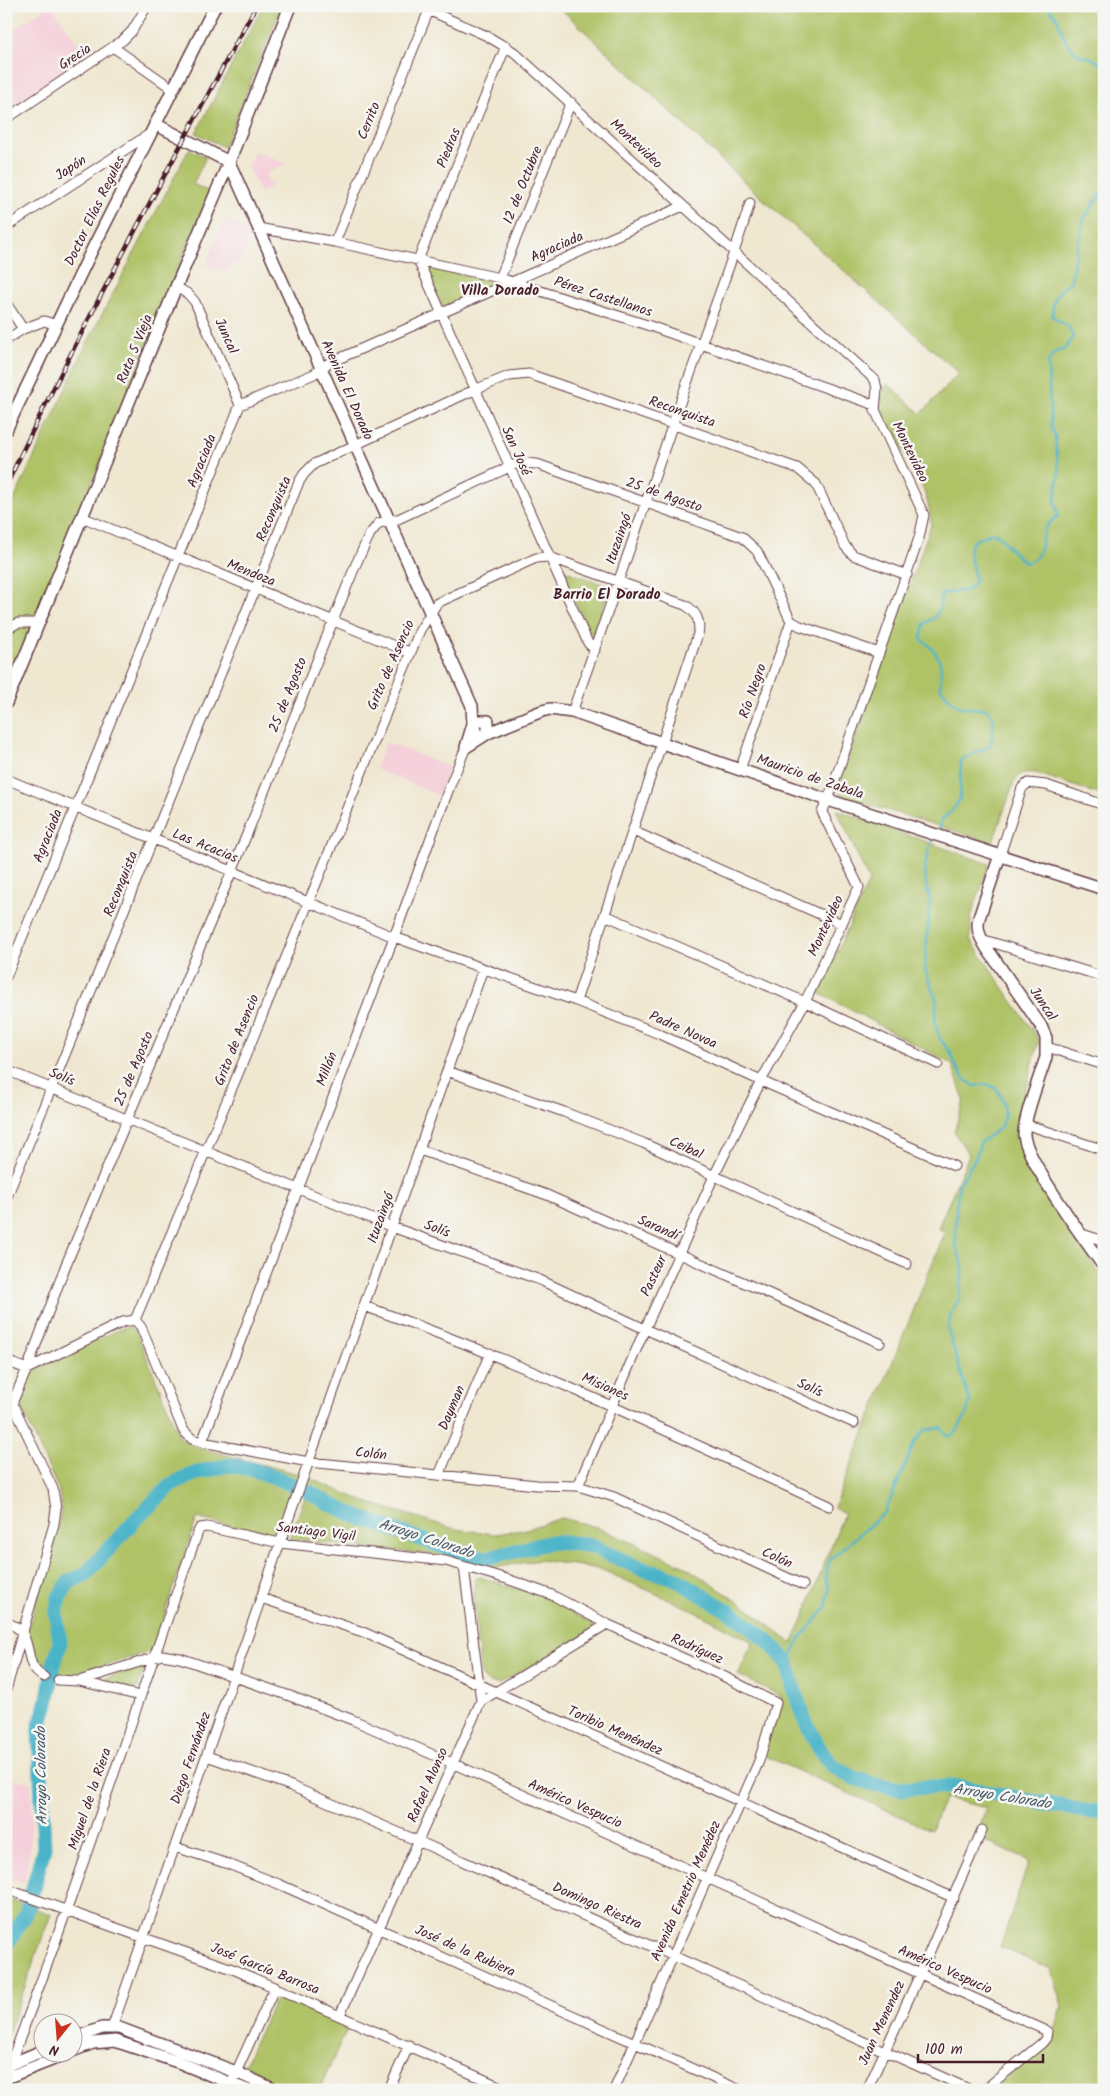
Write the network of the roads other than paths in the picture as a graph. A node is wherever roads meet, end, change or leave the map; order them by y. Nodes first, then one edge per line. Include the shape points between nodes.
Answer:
1 (147, 6) edge
2 (214, 6) edge
3 (290, 6) edge
4 (419, 6) edge
5 (429, 10) junction
6 (506, 46) junction
7 (113, 47) junction
8 (172, 89) junction
9 (571, 102) junction
10 (6, 119) edge
11 (153, 128) junction
12 (229, 162) junction
13 (750, 203) dead end
14 (683, 206) junction
15 (6, 227) edge
16 (258, 228) junction
17 (335, 242) junction
18 (735, 253) junction
19 (418, 260) junction
20 (500, 278) junction
21 (512, 282) junction
22 (176, 287) junction
23 (6, 303) edge
24 (440, 315) junction
25 (57, 325) junction
26 (23, 329) junction
27 (6, 340) edge
28 (700, 345) junction
29 (321, 369) junction
30 (474, 390) junction
31 (240, 404) junction
32 (875, 405) junction
33 (673, 424) junction
34 (6, 430) edge
35 (355, 444) junction
36 (508, 467) junction
37 (646, 504) junction
38 (82, 517) junction
39 (388, 521) junction
40 (548, 557) junction
41 (178, 558) junction
42 (907, 575) junction
43 (619, 582) junction
44 (256, 589) junction
45 (429, 613) junction
46 (791, 621) junction
47 (333, 622) junction
48 (38, 623) junction
49 (6, 629) edge
50 (595, 650) junction
51 (409, 652) junction
52 (879, 653) junction
53 (6, 703) edge
54 (472, 706) junction
55 (572, 712) junction
56 (488, 721) junction
57 (473, 724) junction
58 (508, 725) junction
59 (485, 734) junction
60 (662, 743) junction
61 (466, 747) junction
62 (740, 770) junction
63 (6, 779) edge
64 (828, 800) junction
65 (1104, 805) edge
66 (75, 807) junction
67 (633, 830) junction
68 (154, 840) junction
69 (1000, 855) junction
70 (232, 871) junction
71 (1104, 888) edge
72 (308, 903) junction
73 (604, 915) junction
74 (842, 924) junction
75 (394, 937) junction
76 (981, 939) junction
77 (483, 969) junction
78 (6, 977) edge
79 (1104, 977) edge
80 (576, 1001) junction
81 (805, 1002) junction
82 (1047, 1047) junction
83 (938, 1064) dead end
84 (1104, 1065) edge
85 (6, 1070) edge
86 (447, 1071) junction
87 (760, 1081) junction
88 (52, 1088) junction
89 (128, 1118) junction
90 (1025, 1124) junction
91 (206, 1150) junction
92 (420, 1150) junction
93 (1104, 1150) edge
94 (954, 1166) dead end
95 (714, 1176) junction
96 (297, 1188) junction
97 (6, 1199) edge
98 (392, 1227) junction
99 (1082, 1234) junction
100 (1104, 1241) edge
101 (680, 1253) junction
102 (907, 1264) dead end
103 (1104, 1267) edge
104 (364, 1306) junction
105 (135, 1320) junction
106 (645, 1329) junction
107 (880, 1343) dead end
108 (490, 1353) junction
109 (6, 1360) edge
110 (27, 1369) junction
111 (12, 1402) junction
112 (612, 1406) junction
113 (6, 1417) edge
114 (854, 1423) dead end
115 (202, 1442) junction
116 (309, 1462) junction
117 (440, 1475) junction
118 (578, 1486) junction
119 (297, 1498) joint
120 (828, 1506) dead end
121 (198, 1532) joint
122 (280, 1543) junction
123 (464, 1567) junction
124 (803, 1585) dead end
125 (261, 1598) junction
126 (6, 1622) edge
127 (607, 1624) junction
128 (23, 1634) junction
129 (152, 1659) junction
130 (44, 1677) dead end
131 (234, 1677) junction
132 (58, 1680) dead end
133 (79, 1681) junction
134 (480, 1685) junction
135 (6, 1690) edge
136 (495, 1692) junction
137 (140, 1696) junction
138 (481, 1700) junction
139 (774, 1701) joint
140 (207, 1756) junction
141 (452, 1763) junction
142 (741, 1802) junction
143 (982, 1830) dead end
144 (418, 1841) junction
145 (175, 1847) junction
146 (707, 1879) junction
147 (6, 1889) edge
148 (954, 1898) junction
149 (66, 1910) junction
150 (379, 1928) junction
151 (144, 1937) junction
152 (672, 1955) junction
153 (920, 1974) junction
154 (275, 1987) junction
155 (340, 2015) junction
156 (112, 2028) junction
157 (82, 2036) edge
158 (634, 2042) junction
159 (408, 2046) junction
160 (82, 2047) edge
161 (885, 2050) junction
162 (32, 2056) edge
163 (41, 2064) edge
164 (8, 2068) edge
165 (236, 2072) junction
166 (6, 2078) edge
167 (229, 2086) edge
168 (247, 2090) edge
169 (275, 2090) edge
170 (389, 2090) edge
171 (508, 2090) edge
172 (614, 2090) edge
173 (740, 2090) edge
174 (866, 2090) edge
175 (971, 2090) edge
176 (984, 2090) edge

1 - 7 street, Grecia via 132,32
2 - 8 street, Doctor Elías Regules
3 - 12 street, Ruta 5 Vieja
4 - 5 street, Montevideo
5 - 6 street, Montevideo
5 - 17 street, Cerrito
6 - 9 street, Montevideo
6 - 19 street, Piedras
7 - 8 street
7 - 10 street, Grecia
8 - 11 street, Doctor Elías Regules
9 - 14 street, Montevideo
9 - 20 street, 12 de Octubre
11 - 12 street
11 - 15 street, Japón
11 - 25 street, Doctor Elías Regules
12 - 16 street, Avenida El Dorado
12 - 22 street, Ruta 5 Vieja
13 - 18 street, Ituzaingó
14 - 18 street, Montevideo
14 - 21 street, Agraciada
16 - 17 street, Pérez Castellanos
16 - 29 street, Avenida El Dorado
17 - 19 street, Pérez Castellanos
18 - 28 street, Ituzaingó
18 - 32 street, Montevideo via 875,380 878,389
19 - 20 street, Pérez Castellanos
19 - 24 street, San José
20 - 21 street, Pérez Castellanos
21 - 24 street, Agraciada
21 - 28 street, Pérez Castellanos
22 - 31 street, Juncal via 194,302
22 - 38 street, Ruta 5 Vieja
23 - 26 street
24 - 29 street, Agraciada
24 - 30 street, San José
25 - 26 street via 44,321
25 - 34 street, Doctor Elías Regules
26 - 27 street
28 - 32 street, Pérez Castellanos
28 - 33 street, Ituzaingó
29 - 31 street, Agraciada
29 - 35 street, Avenida El Dorado
30 - 33 street, Reconquista via 509,376 529,374
30 - 35 street, Reconquista
30 - 36 street, San José
31 - 41 street, Agraciada
32 - 42 street, Montevideo via 889,443 924,516
33 - 37 street, Ituzaingó
33 - 42 street, Reconquista via 797,468 816,484 845,546 853,555
35 - 39 street, Avenida El Dorado
35 - 44 street, Reconquista via 314,464 304,474
36 - 37 street, 25 de Agosto via 518,463 537,464
36 - 39 street, 25 de Agosto
36 - 40 street, San José
37 - 43 street, Ituzaingó
37 - 46 street, 25 de Agosto via 747,540 757,551
38 - 41 street, Mendoza
38 - 48 street, Ruta 5 Vieja
39 - 45 street, Avenida El Dorado
39 - 47 street, 25 de Agosto via 379,523 370,534
40 - 43 street
40 - 45 street, Grito de Asencio via 536,558 437,603
40 - 50 street, San José via 588,643
41 - 44 street, Mendoza
41 - 66 street, Agraciada
42 - 52 street, Montevideo
43 - 50 street, Ituzaingó
43 - 60 street via 685,604 694,611 699,623
44 - 47 street, Mendoza
44 - 68 street, Reconquista
45 - 51 street, Grito de Asencio
45 - 54 street, Avenida El Dorado
46 - 52 street
46 - 62 street, Río Negro
47 - 51 street, Mendoza
47 - 70 street, 25 de Agosto
48 - 49 street via 18,623
48 - 53 street, Ruta 5 Vieja
50 - 55 street, Ituzaingó
51 - 72 street, Grito de Asencio
52 - 64 street, Montevideo
54 - 56 street
54 - 57 street, Millán
55 - 58 street, Mauricio de Zabala via 550,709
55 - 60 street, Mauricio de Zabala
56 - 57 street
56 - 58 street
56 - 59 street
57 - 59 street via 476,730
57 - 61 street, Millán
58 - 59 street, Mauricio de Zabala
59 - 61 street, Mauricio de Zabala
60 - 62 street, Mauricio de Zabala
60 - 67 street
61 - 75 street, Millán
62 - 64 street, Mauricio de Zabala
63 - 66 street, Las Acacias
64 - 69 street, Mauricio de Zabala
64 - 74 street, Montevideo via 822,812 859,888
65 - 69 street via 1028,782 1022,788
66 - 68 street, Las Acacias
66 - 78 street, Agraciada
67 - 73 street
67 - 74 street
68 - 70 street, Las Acacias
68 - 88 street, Reconquista
69 - 71 street, Mauricio de Zabala
69 - 76 street via 978,924
70 - 72 street, Las Acacias
70 - 89 street, 25 de Agosto
72 - 75 street, Las Acacias
72 - 91 street, Grito de Asencio
73 - 80 street
73 - 81 street
74 - 81 street, Montevideo
75 - 77 street, Padre Novoa
75 - 96 street, Millán
76 - 79 street
76 - 82 street, Juncal via 1041,1026
77 - 80 street, Padre Novoa
77 - 86 street, Ituzaingó
80 - 87 street, Padre Novoa via 657,1033
81 - 83 street
81 - 87 street, Montevideo
82 - 84 street
82 - 90 street
85 - 88 street, Solís
86 - 92 street, Ituzaingó
86 - 95 street, Ceibal via 603,1127
87 - 94 street, Padre Novoa
87 - 95 street, Pasteur
88 - 89 street, Solís
88 - 97 street, Reconquista
89 - 91 street, Solís
89 - 110 street, 25 de Agosto via 65,1267
90 - 93 street
90 - 99 street via 1024,1138 1028,1151
91 - 96 street, Solís
91 - 105 street, Grito de Asencio
92 - 98 street, Ituzaingó
92 - 101 street, Sarandí via 547,1195
95 - 101 street, Pasteur
95 - 102 street, Ceibal
96 - 98 street, Solís
96 - 115 street, Millán
98 - 104 street, Ituzaingó
98 - 106 street, Solís via 540,1280
99 - 100 street
99 - 103 street
101 - 106 street, Pasteur
101 - 107 street, Sarandí
104 - 108 street, Misiones
104 - 116 street, Ituzaingó
105 - 110 street via 123,1322
105 - 115 street, Colón via 141,1327 183,1430 192,1439
106 - 112 street, Pasteur
106 - 114 street, Solís
108 - 112 street, Misiones
108 - 117 street, Dayman
109 - 110 street
110 - 111 street, 25 de Agosto
111 - 113 street, 25 de Agosto
111 - 128 street via 53,1488 56,1509
112 - 118 street, Pasteur
112 - 120 street, Misiones
115 - 116 street, Colón
116 - 117 street, Colón
116 - 119 street, Ituzaingó
117 - 118 street, Colón
118 - 124 street, Colón via 614,1497
119 - 122 street, Diego Fernández
121 - 122 street, Santiago Vigil via 207,1526
121 - 129 street, Miguel de la Riera
122 - 123 street, Santiago Vigil via 446,1561
122 - 125 street, Diego Fernández
123 - 127 street, Santiago Vigil via 552,1595
123 - 134 street
125 - 131 street, Diego Fernández
125 - 134 street, Toribio Menéndez via 363,1632
126 - 128 street
127 - 136 street
127 - 139 street, Rodríguez
128 - 130 street via 33,1669
128 - 135 street
129 - 131 street, Américo Vespucio via 162,1655 180,1658
129 - 133 street, Américo Vespucio
129 - 137 street, Miguel de la Riera
131 - 140 street, Diego Fernández
131 - 141 street, Américo Vespucio via 353,1720
132 - 133 street, Américo Vespucio
133 - 137 street, Américo Vespucio
134 - 136 street, Toribio Menéndez
134 - 138 street
136 - 138 street
136 - 142 street, Toribio Menéndez
137 - 149 street, Miguel de la Riera
138 - 141 street, Rafael Alonso
139 - 142 street, Avenida Emetrio Menédez via 777,1705 760,1761
140 - 144 street, Domingo Riestra via 291,1786
140 - 145 street, Diego Fernández
141 - 144 street, Rafael Alonso
141 - 146 street, Américo Vespucio
142 - 146 street, Avenida Emetrio Menédez
142 - 148 street, Toribio Menéndez
143 - 148 street, Juan Menendez
144 - 150 street, Rafael Alonso
144 - 152 street, Domingo Riestra
145 - 150 street, José de la Rubiera via 272,1882
145 - 151 street, Diego Fernández
146 - 152 street, Avenida Emetrio Menédez
146 - 153 street, Américo Vespucio
147 - 149 street, José García Barrosa
148 - 153 street, Juan Menendez
149 - 151 street, José García Barrosa
149 - 164 street, Miguel de la Riera
150 - 155 street, Rafael Alonso
150 - 158 street, José de la Rubiera
151 - 154 street, José García Barrosa
151 - 156 street, Diego Fernández
152 - 158 street, Avenida Emetrio Menédez
152 - 161 street, Domingo Riestra
153 - 161 street, Juan Menendez
153 - 176 street, Américo Vespucio via 1044,2029 1048,2034 1042,2043
154 - 155 street, José García Barrosa
154 - 165 street
155 - 159 street, José García Barrosa
156 - 157 street via 102,2028
156 - 165 street
158 - 172 street, Avenida Emetrio Menédez
158 - 173 street, José de la Rubiera
159 - 170 street
159 - 171 street, José García Barrosa
160 - 167 street via 115,2041 178,2062
161 - 174 street, Juan Menendez
161 - 175 street, Domingo Riestra
162 - 164 street
163 - 166 street
165 - 167 street
165 - 169 street
167 - 168 street

